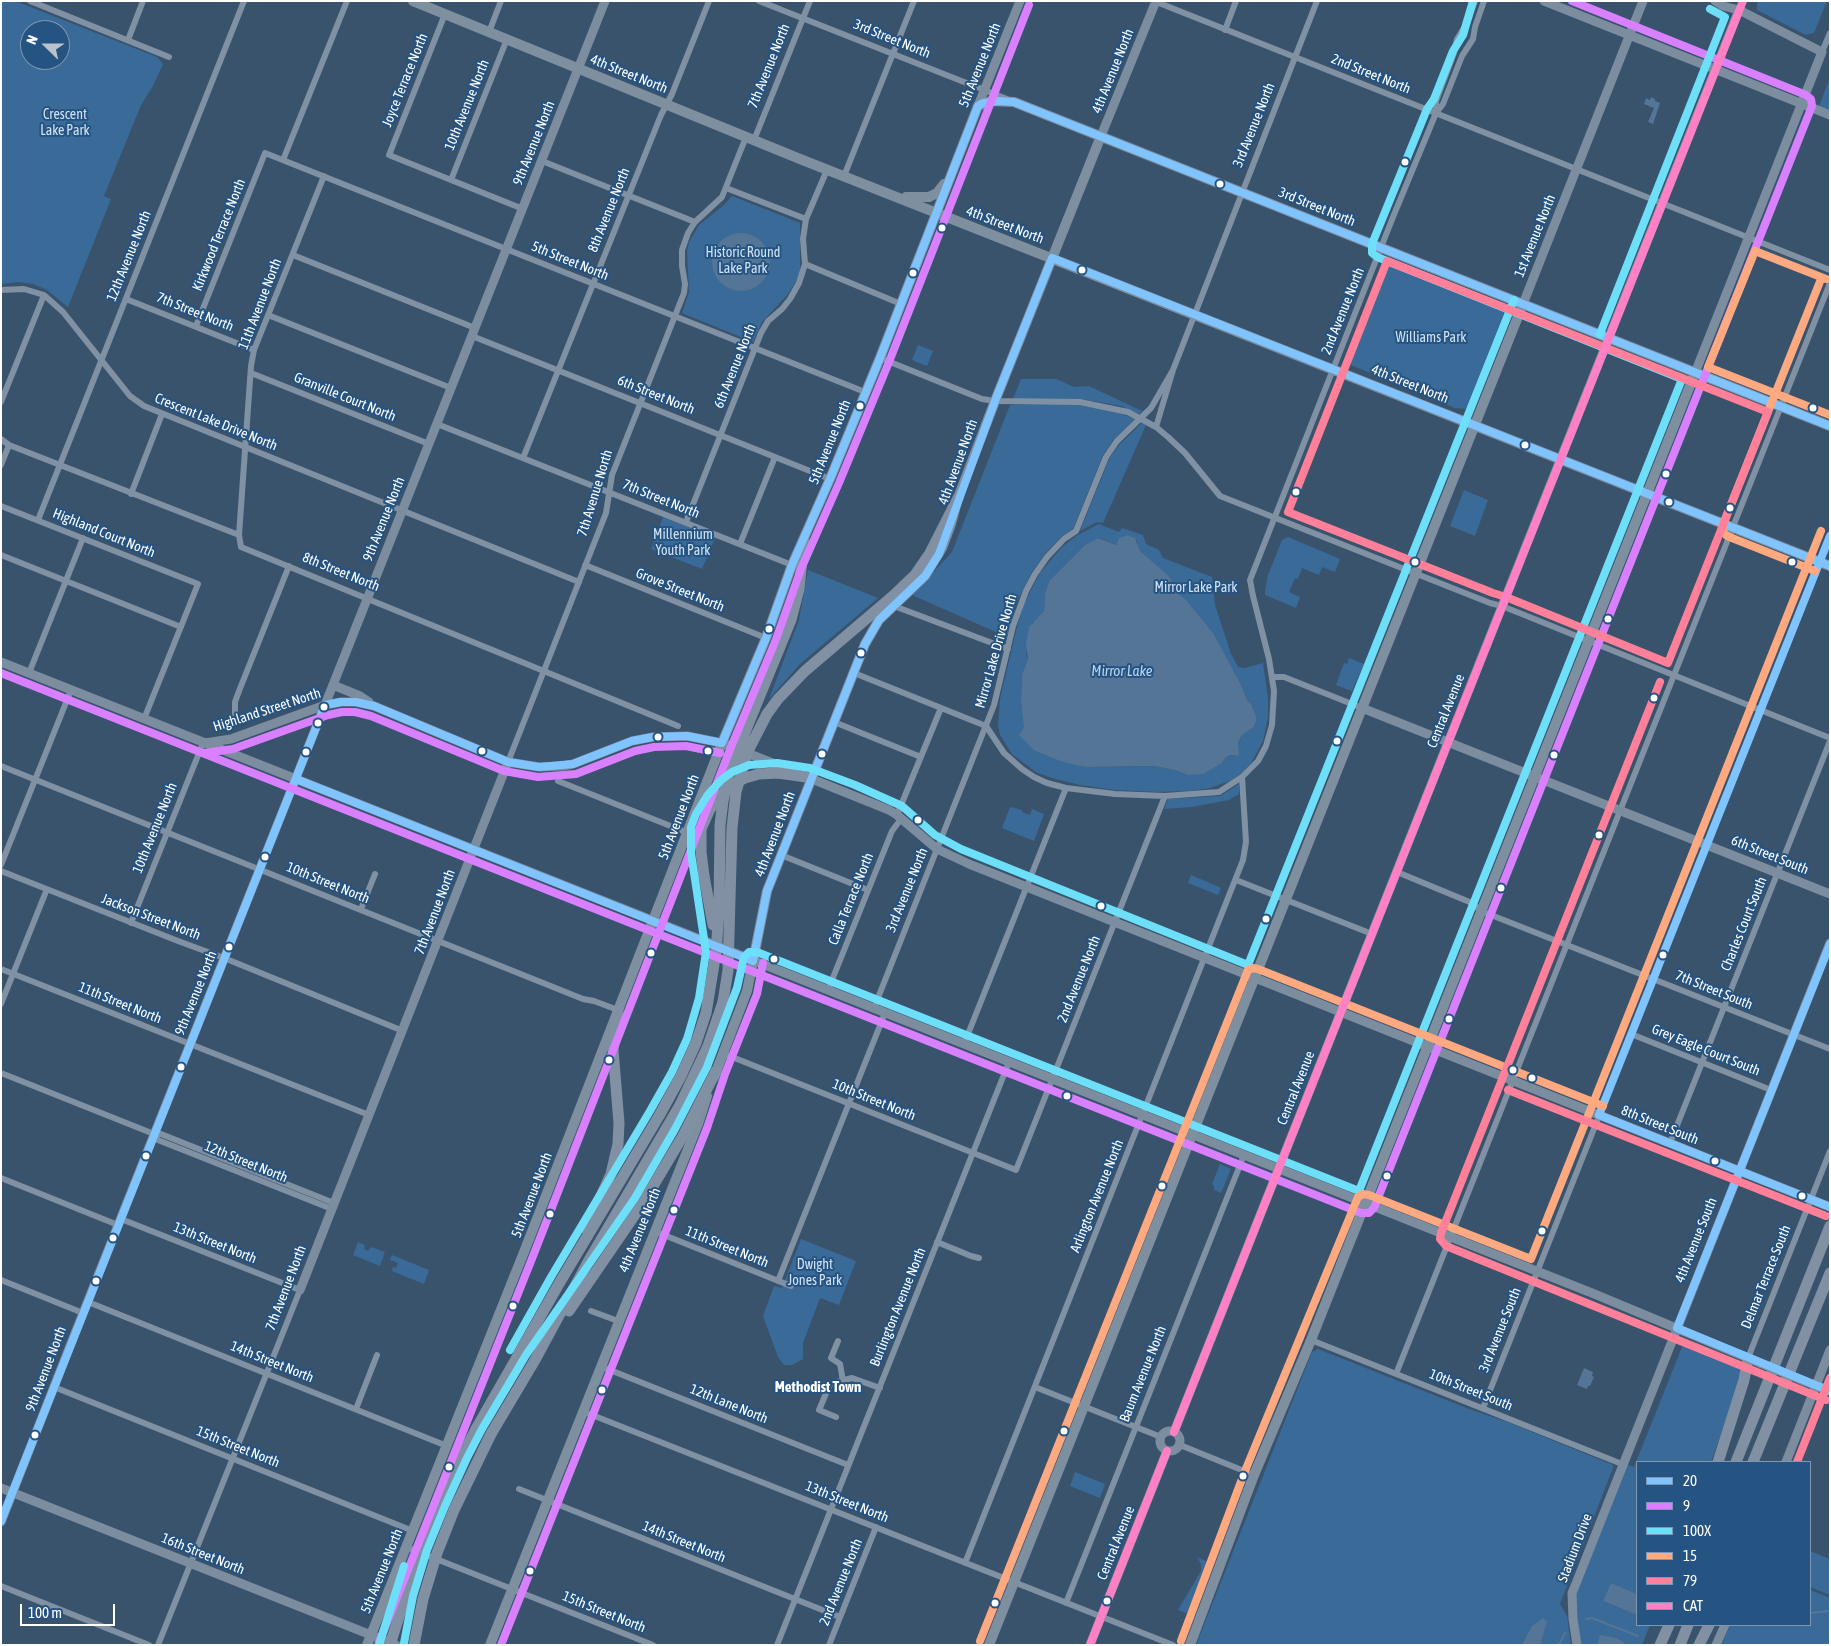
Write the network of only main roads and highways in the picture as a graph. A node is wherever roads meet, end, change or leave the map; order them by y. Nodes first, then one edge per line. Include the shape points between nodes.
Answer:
1 (412, 1) edge
2 (978, 106) joint
3 (1101, 136) junction
4 (952, 173) junction
5 (894, 196) junction
6 (936, 213) junction
7 (1052, 258) junction
8 (1523, 304) junction
9 (1695, 372) junction
10 (1474, 425) junction
11 (1830, 426) edge
12 (1646, 493) junction
13 (958, 498) junction
14 (804, 540) junction
15 (1830, 566) edge
16 (809, 778) junction
17 (716, 952) junction
18 (618, 1010) junction
19 (716, 1071) junction
20 (1830, 1226) edge
21 (1830, 1274) edge
22 (560, 1282) junction
23 (1748, 1358) road end
24 (535, 1360) junction
25 (1718, 1461) edge
26 (1736, 1461) edge
27 (1753, 1461) edge
28 (1664, 1626) edge
29 (1668, 1626) edge
30 (1688, 1626) edge
31 (1708, 1626) edge
32 (369, 1640) edge
33 (390, 1645) edge
34 (414, 1645) edge
35 (490, 1645) edge
36 (989, 1645) edge
37 (1190, 1645) edge
38 (1659, 1645) edge
39 (1680, 1645) edge
40 (1699, 1645) edge

1 - 5 main road, 4th Street North
2 - 3 main road, 3rd Street North via 991,101 1014,102
2 - 4 main road, 5th Avenue North
3 - 7 main road, 4th Avenue North
3 - 8 main road, 3rd Street North
4 - 5 main road via 942,188 929,197
4 - 6 main road, 5th Avenue North
5 - 6 main road, 4th Street North
6 - 7 main road, 4th Street North
6 - 14 main road, 5th Avenue North
7 - 10 main road, 4th Street North
7 - 13 main road, 4th Avenue North
8 - 9 main road, 3rd Street North
8 - 10 main road, 1st Avenue North
9 - 11 main road, 3rd Street North
9 - 12 main road
10 - 12 main road, 4th Street North
10 - 36 main road, 1st Avenue North
12 - 15 main road, 4th Street North
12 - 37 main road via 1311,1340 1236,1519
13 - 16 main road, 4th Avenue North via 937,559 925,576 875,625
13 - 24 highway, bridge via 930,553 915,574 778,699 748,753 736,792 732,828 728,970 723,1002 708,1046 688,1091
14 - 17 highway, bridge via 799,589 791,620 732,764 723,801
14 - 18 main road, 5th Avenue North
16 - 17 highway, bridge via 778,773 745,778 728,787 710,809 701,829 700,852
16 - 19 main road, 4th Avenue North via 767,891 747,991
17 - 22 highway via 710,1000 696,1043 672,1094
18 - 22 highway via 613,1050 619,1123 616,1157 605,1188
18 - 32 main road, 5th Avenue North
19 - 24 highway via 643,1204
19 - 35 main road, 4th Avenue North via 698,1124
20 - 26 highway
21 - 27 highway
22 - 33 highway, bridge via 459,1461 416,1563
23 - 25 highway
24 - 34 highway, bridge via 491,1434 454,1510 423,1599
28 - 38 highway
29 - 38 highway
30 - 39 highway
31 - 40 highway

